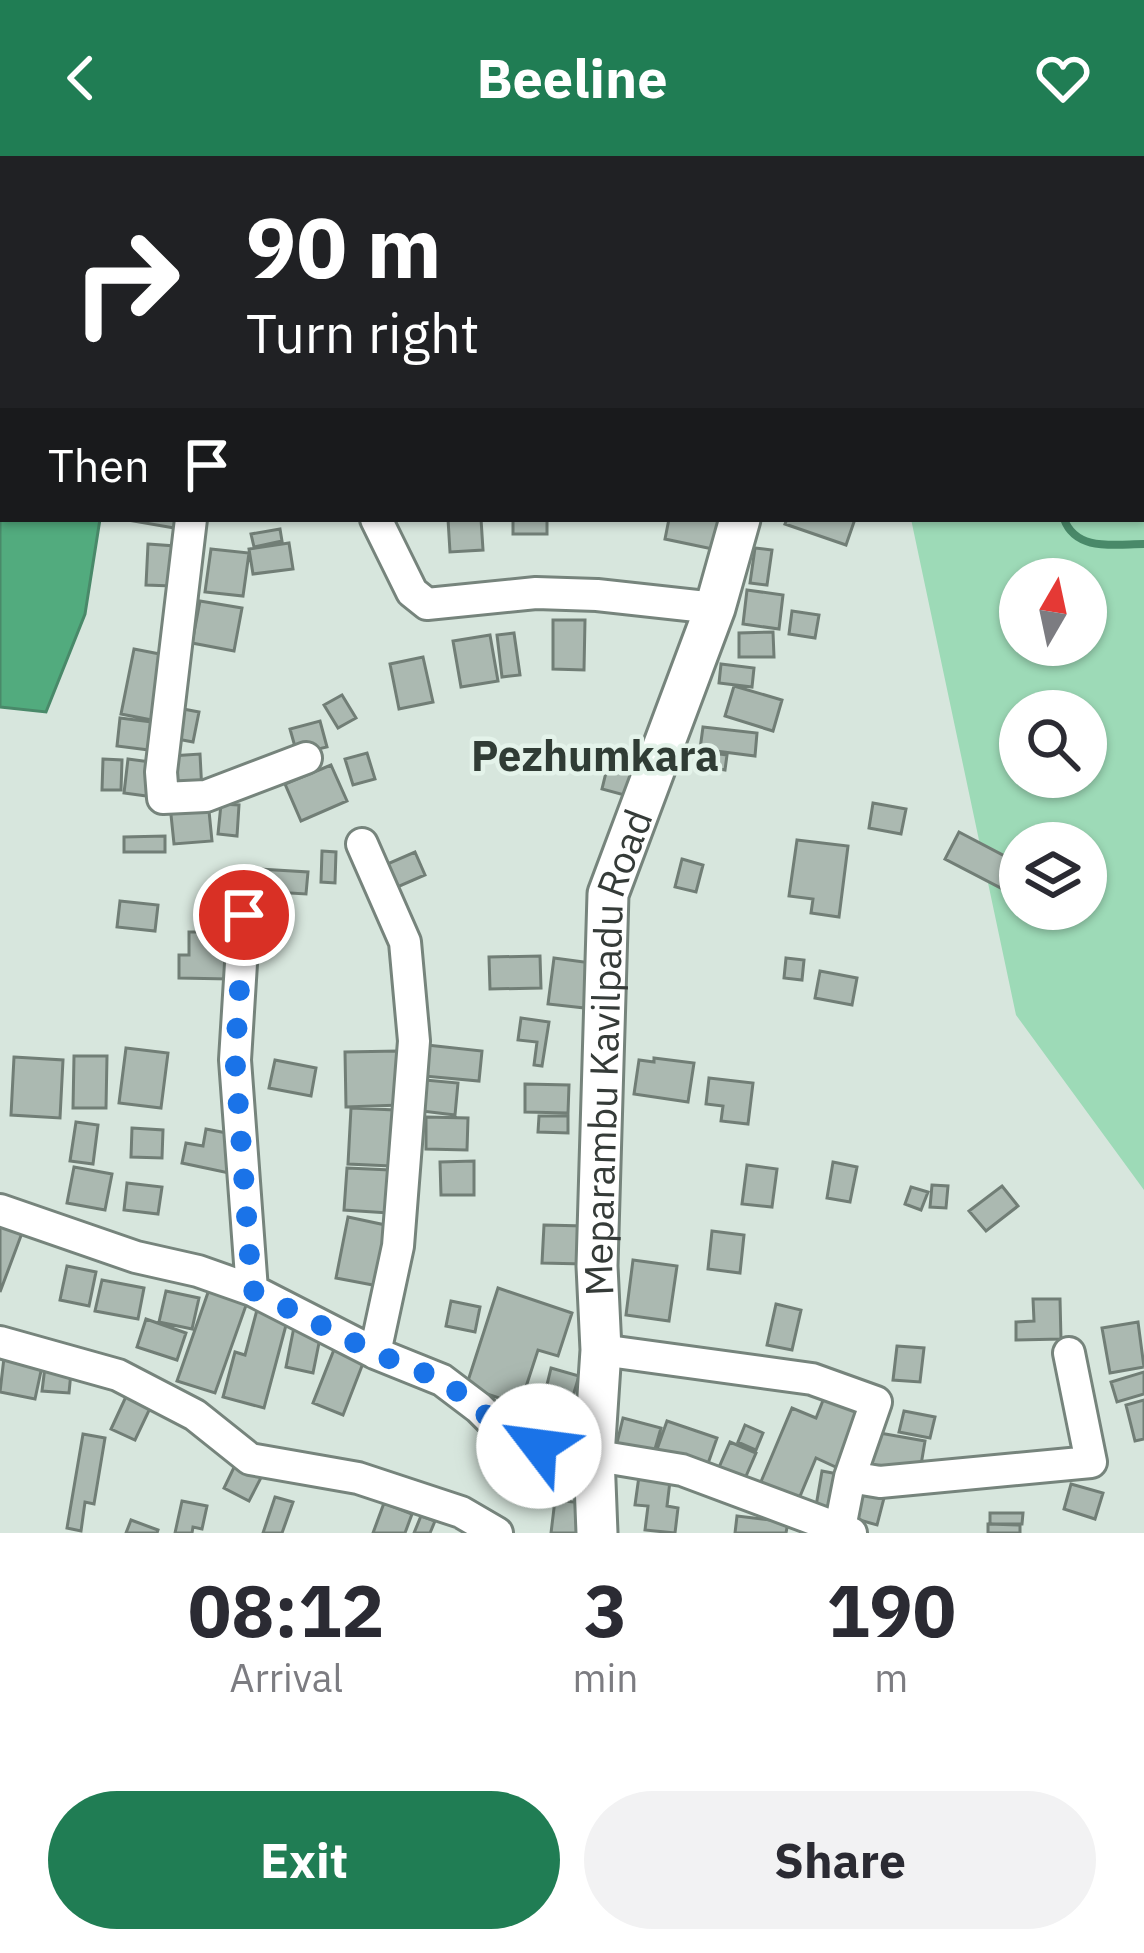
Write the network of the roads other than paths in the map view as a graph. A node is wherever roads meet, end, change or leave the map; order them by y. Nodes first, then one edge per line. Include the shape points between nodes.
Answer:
1 (190, 522) edge
2 (377, 522) edge
3 (739, 522) edge
4 (716, 608) junction
5 (306, 758) dead end
6 (362, 844) dead end
7 (244, 915) dead end
8 (0, 1210) edge
9 (252, 1290) junction
10 (0, 1342) edge
11 (601, 1350) junction
12 (375, 1353) junction
13 (1069, 1353) dead end
14 (594, 1456) junction
15 (850, 1477) junction
16 (846, 1530) edge
17 (497, 1533) edge
18 (597, 1533) edge

1 - 5 street via 163,798 206,796
2 - 4 street via 412,592 427,604 536,593
3 - 4 main road, Meparambu Kavilpadu Road
4 - 11 main road, Meparambu Kavilpadu Road via 608,894 596,1266
6 - 12 street via 405,942 414,1041 398,1246
7 - 9 street via 235,1060
8 - 9 street
9 - 12 street
10 - 17 street via 118,1375 195,1415 250,1459 358,1478 461,1512
11 - 14 main road, Meparambu Kavilpadu Road
11 - 15 street via 812,1379 876,1402
12 - 14 street via 442,1380 513,1442
13 - 15 street via 1090,1462 880,1482
14 - 16 street via 682,1470
14 - 18 main road, Meparambu Kavilpadu Road
15 - 16 street

